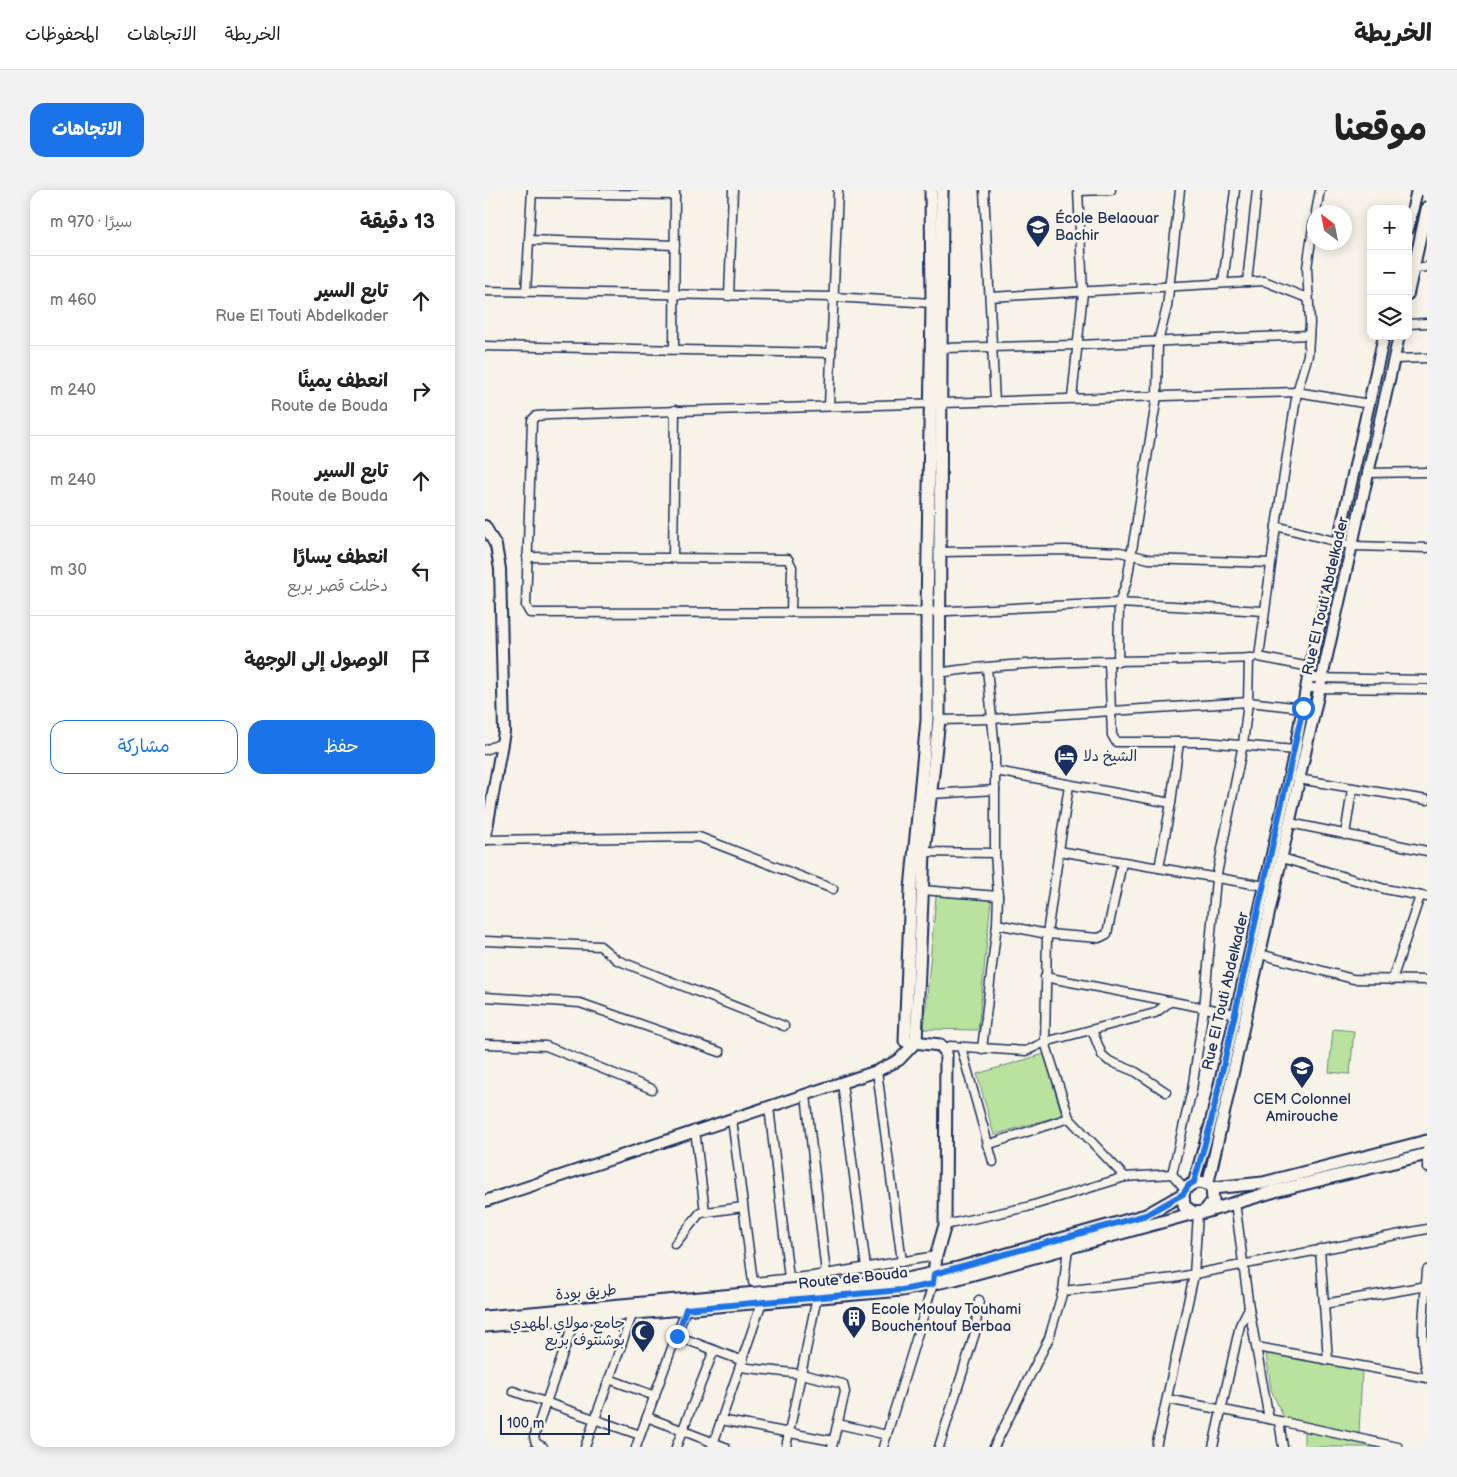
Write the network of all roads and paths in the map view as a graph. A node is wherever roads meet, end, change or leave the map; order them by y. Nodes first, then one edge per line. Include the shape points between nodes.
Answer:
1 (733, 190) edge
2 (837, 190) edge
3 (931, 190) edge
4 (942, 190) edge
5 (984, 190) edge
6 (1111, 190) edge
7 (1171, 190) edge
8 (1180, 190) edge
9 (1235, 190) edge
10 (1257, 190) edge
11 (1320, 190) edge
12 (1417, 190) edge
13 (1078, 191) edge
14 (532, 192) edge
15 (675, 192) edge
16 (1317, 205) edge
17 (1427, 211) edge
18 (1412, 212) edge
19 (529, 240) junction
20 (675, 245) junction
21 (1310, 250) edge
22 (1427, 267) edge
23 (1414, 268) junction
24 (1412, 277) edge
25 (1223, 282) junction
26 (1247, 282) junction
27 (1170, 286) junction
28 (485, 291) edge
29 (526, 292) junction
30 (1083, 292) junction
31 (675, 295) junction
32 (729, 296) junction
33 (833, 297) junction
34 (990, 297) junction
35 (1307, 298) junction
36 (932, 303) junction
37 (1427, 323) edge
38 (1412, 324) edge
39 (1309, 334) junction
40 (1383, 340) edge
41 (1398, 340) edge
42 (1158, 342) junction
43 (1078, 345) junction
44 (485, 346) edge
45 (992, 346) junction
46 (942, 348) junction
47 (674, 349) junction
48 (831, 353) junction
49 (1427, 358) edge
50 (1394, 359) junction
51 (1297, 392) junction
52 (1157, 396) junction
53 (1071, 398) junction
54 (995, 402) junction
55 (935, 404) junction
56 (1369, 404) junction
57 (829, 406) junction
58 (675, 410) junction
59 (1427, 472) edge
60 (1367, 473) junction
61 (485, 526) edge
62 (1276, 526) junction
63 (1339, 544) junction
64 (1353, 546) junction
65 (1427, 548) edge
66 (940, 552) junction
67 (1131, 555) junction
68 (527, 557) junction
69 (673, 558) junction
70 (1271, 563) junction
71 (1334, 564) junction
72 (1348, 567) junction
73 (1119, 603) junction
74 (939, 610) junction
75 (1265, 611) junction
76 (791, 612) junction
77 (927, 612) junction
78 (1259, 657) junction
79 (1249, 658) junction
80 (1109, 662) junction
81 (1118, 662) junction
82 (987, 668) junction
83 (939, 673) junction
84 (1308, 678) junction
85 (1401, 680) junction
86 (1427, 680) edge
87 (1321, 684) junction
88 (1401, 689) junction
89 (1427, 689) edge
90 (1248, 702) junction
91 (1303, 708) junction
92 (1111, 712) junction
93 (992, 719) junction
94 (939, 720) junction
95 (1179, 742) junction
96 (502, 743) junction
97 (1243, 744) junction
98 (485, 750) edge
99 (1295, 750) junction
100 (995, 771) junction
101 (1298, 779) junction
102 (1069, 784) junction
103 (995, 790) junction
104 (1351, 790) junction
105 (932, 794) junction
106 (1427, 800) edge
107 (1171, 803) junction
108 (1289, 823) junction
109 (1345, 835) junction
110 (485, 839) edge
111 (1059, 851) junction
112 (1427, 851) edge
113 (924, 852) junction
114 (995, 852) junction
115 (1282, 858) junction
116 (1122, 863) junction
117 (1159, 868) junction
118 (1216, 879) junction
119 (1265, 886) junction
120 (833, 889) dead end
121 (922, 890) junction
122 (999, 896) junction
123 (1423, 897) edge
124 (997, 924) junction
125 (1047, 934) junction
126 (485, 940) edge
127 (1260, 954) junction
128 (1045, 977) junction
129 (1391, 980) junction
130 (1427, 980) edge
131 (485, 996) edge
132 (1171, 1001) junction
133 (1204, 1008) junction
134 (1236, 1014) junction
135 (784, 1026) dead end
136 (1092, 1030) junction
137 (910, 1042) junction
138 (1045, 1042) junction
139 (485, 1044) edge
140 (961, 1047) junction
141 (945, 1049) junction
142 (982, 1049) junction
143 (720, 1052) dead end
144 (877, 1071) junction
145 (842, 1083) junction
146 (652, 1089) dead end
147 (1166, 1092) dead end
148 (806, 1094) junction
149 (769, 1107) junction
150 (1069, 1118) junction
151 (732, 1119) junction
152 (695, 1130) junction
153 (1427, 1141) edge
154 (987, 1144) junction
155 (1427, 1150) edge
156 (1427, 1154) edge
157 (993, 1162) dead end
158 (1427, 1168) edge
159 (1172, 1174) junction
160 (1125, 1177) junction
161 (1210, 1186) junction
162 (1187, 1188) junction
163 (485, 1201) edge
164 (1235, 1202) junction
165 (743, 1207) junction
166 (705, 1212) junction
167 (1199, 1213) junction
168 (945, 1224) junction
169 (1427, 1229) edge
170 (675, 1244) dead end
171 (1067, 1247) junction
172 (1320, 1248) junction
173 (936, 1256) junction
174 (902, 1262) junction
175 (1244, 1265) junction
176 (865, 1268) junction
177 (1427, 1270) edge
178 (826, 1274) junction
179 (1194, 1275) junction
180 (789, 1278) junction
181 (933, 1279) junction
182 (1426, 1286) edge
183 (1063, 1291) junction
184 (817, 1297) junction
185 (690, 1298) joint
186 (979, 1300) dead end
187 (762, 1302) junction
188 (1324, 1304) junction
189 (1249, 1308) junction
190 (686, 1309) junction
191 (631, 1315) junction
192 (485, 1317) edge
193 (575, 1319) junction
194 (485, 1326) edge
195 (677, 1336) junction
196 (1257, 1347) junction
197 (714, 1350) junction
198 (1328, 1360) junction
199 (741, 1364) junction
200 (1427, 1371) edge
201 (801, 1374) junction
202 (1427, 1378) edge
203 (609, 1379) junction
204 (513, 1391) dead end
205 (655, 1396) junction
206 (1167, 1399) junction
207 (547, 1402) junction
208 (1221, 1411) junction
209 (647, 1417) junction
210 (595, 1419) junction
211 (1269, 1419) junction
212 (721, 1420) junction
213 (1279, 1420) junction
214 (838, 1424) junction
215 (681, 1430) junction
216 (789, 1432) junction
217 (640, 1435) junction
218 (887, 1435) junction
219 (833, 1444) edge
220 (712, 1445) edge
221 (543, 1447) edge
222 (585, 1447) edge
223 (636, 1447) edge
224 (676, 1447) edge
225 (725, 1447) edge
226 (786, 1447) edge
227 (883, 1447) edge
228 (939, 1447) edge
229 (994, 1447) edge
230 (1156, 1447) edge
231 (1213, 1447) edge
232 (1283, 1447) edge
233 (1398, 1447) edge

1 - 32 street
2 - 33 street
3 - 36 main road
4 - 46 main road
5 - 34 street
6 - 13 street
7 - 8 street
8 - 27 street
9 - 25 street
10 - 26 street
11 - 16 street
12 - 18 street
13 - 30 street
14 - 15 street
14 - 19 street
15 - 20 street
17 - 23 street
19 - 20 street
19 - 29 street
20 - 31 street
21 - 35 street
22 - 23 street
23 - 24 street
25 - 26 street
25 - 27 street
26 - 35 street via 1270,282
27 - 30 street
27 - 42 street
28 - 29 street
29 - 31 street
30 - 34 street
30 - 43 street
31 - 32 street
31 - 47 street
32 - 33 street
33 - 36 street
33 - 48 street
34 - 45 street
35 - 39 street
36 - 55 main road
37 - 38 street
39 - 42 street
39 - 51 street via 1308,355
40 - 56 street, Rue El Touti Abdelkader
41 - 50 street, Rue El Touti Abdelkader
42 - 43 street
42 - 52 street
43 - 45 street
43 - 53 street
44 - 47 street
45 - 46 street
45 - 54 street
46 - 55 main road
47 - 48 street
48 - 57 street
49 - 50 street
50 - 60 street, Rue El Touti Abdelkader
51 - 52 street
51 - 56 street
51 - 62 street
52 - 53 street
52 - 67 street
53 - 54 street
54 - 55 street
55 - 57 street
55 - 66 main road
55 - 77 main road
56 - 63 street, Rue El Touti Abdelkader
57 - 58 street
58 - 68 street via 550,414 533,419
58 - 69 street
59 - 60 street
60 - 64 street, Rue El Touti Abdelkader
61 - 96 street via 496,546 500,569
62 - 63 street
62 - 70 street
63 - 64 street
63 - 71 street, Rue El Touti Abdelkader
64 - 65 street
64 - 72 street, Rue El Touti Abdelkader
66 - 67 street via 1065,550
66 - 74 main road
67 - 70 street via 1155,559
67 - 73 street
68 - 69 street
68 - 76 street via 525,606 531,613
69 - 76 street via 790,560
70 - 75 street
71 - 72 street
71 - 84 street, Rue El Touti Abdelkader
72 - 87 street, Rue El Touti Abdelkader
73 - 74 street
73 - 75 street
73 - 81 street
74 - 77 street
74 - 83 main road
75 - 78 street
76 - 77 street
77 - 137 main road via 927,720 911,889
78 - 79 street
78 - 84 street
79 - 81 street
79 - 90 street
80 - 81 street
80 - 82 street
80 - 92 street
82 - 83 street
82 - 93 street
83 - 94 main road
84 - 87 street
84 - 91 street, Rue El Touti Abdelkader
85 - 86 street
85 - 87 street
85 - 88 street
87 - 88 street
87 - 101 street, Rue El Touti Abdelkader
88 - 89 street
90 - 91 street
90 - 92 street
90 - 97 street
91 - 99 street, Rue El Touti Abdelkader
92 - 93 street
92 - 95 street via 1111,735 1116,742
93 - 94 street
93 - 100 street
94 - 105 main road
95 - 97 street
95 - 107 street
96 - 98 street
96 - 110 street
97 - 99 street
97 - 118 street
99 - 119 street, Rue El Touti Abdelkader
100 - 102 street
100 - 103 street
101 - 104 street
101 - 108 street, Rue El Touti Abdelkader
102 - 107 street
102 - 111 street
103 - 105 street
103 - 114 street
104 - 106 street
104 - 109 street
105 - 113 main road
107 - 117 street
108 - 109 street
108 - 115 street, Rue El Touti Abdelkader
109 - 112 street
110 - 120 street via 699,837
111 - 116 street
111 - 125 street
113 - 114 street
113 - 121 main road
114 - 122 street
115 - 123 street
115 - 127 street, Rue El Touti Abdelkader
116 - 117 street
116 - 125 street via 1107,934 1099,938
117 - 118 street
118 - 119 street
118 - 133 street
119 - 134 street, Rue El Touti Abdelkader
121 - 122 street
121 - 137 main road
122 - 124 street
123 - 129 street
124 - 125 street
124 - 142 street
125 - 128 street
126 - 135 street via 600,946 617,960
127 - 129 street via 1353,979
127 - 161 street, Rue El Touti Abdelkader
128 - 132 street
128 - 138 street
129 - 130 street
131 - 143 street via 580,1003
132 - 133 street
132 - 136 street via 1155,1013
133 - 134 street
133 - 159 street via 1192,1090
134 - 162 street, Rue El Touti Abdelkader via 1210,1126
136 - 138 street
136 - 147 street via 1102,1055 1109,1061 1137,1072
137 - 141 main road via 940,1045
137 - 144 street via 907,1052
138 - 142 street via 1027,1051
138 - 150 street
139 - 146 street via 546,1046
140 - 141 street
140 - 142 street
140 - 154 street
141 - 168 main road
144 - 145 street
144 - 174 street
145 - 148 street
145 - 176 street
148 - 149 street
148 - 178 street
149 - 151 street
149 - 180 street
150 - 154 street
150 - 160 street
151 - 152 street
151 - 165 street
152 - 163 street
152 - 166 street
153 - 161 main road via 1276,1180
154 - 157 street
155 - 156 street
156 - 158 street
156 - 164 main road, Route de Bouda
159 - 160 street
159 - 162 street
160 - 168 street via 1027,1208
161 - 162 main road
161 - 167 main road via 1213,1202
162 - 167 main road via 1184,1206
162 - 181 main road, Route de Bouda via 1146,1215
164 - 167 main road, Route de Bouda
164 - 175 street
165 - 166 street
165 - 180 street via 752,1281
166 - 170 street via 697,1216
167 - 171 main road, Route de Bouda
167 - 179 street
168 - 173 main road
169 - 172 street
171 - 181 main road, Route de Bouda
171 - 183 street
172 - 175 street
172 - 188 street
173 - 174 street
173 - 181 main road
174 - 176 street
175 - 179 street
175 - 189 street
176 - 178 street
177 - 182 street
178 - 180 street
179 - 183 street
179 - 206 street
181 - 184 main road, Route de Bouda via 902,1290
181 - 185 main road, Route de Bouda
181 - 218 street
182 - 188 street
182 - 200 street via 1424,1337
183 - 229 street via 1049,1338
184 - 187 main road, Route de Bouda
184 - 201 street
185 - 192 main road, طريق بودة
186 - 228 street via 975,1333
187 - 190 main road, Route de Bouda
187 - 199 street
188 - 198 street
189 - 196 street
189 - 208 street via 1240,1325
190 - 191 main road, طريق بودة
190 - 195 street
191 - 193 main road, طريق بودة
191 - 203 street
193 - 194 main road, طريق بودة
193 - 207 street
195 - 197 street
195 - 205 street
196 - 198 street
196 - 211 street
197 - 199 street
197 - 215 street
198 - 202 street
199 - 201 street
199 - 212 street
201 - 214 street via 843,1384 845,1392
201 - 216 street
203 - 205 street
203 - 210 street
204 - 207 street
205 - 209 street
206 - 208 street
206 - 230 street
207 - 210 street
207 - 221 street via 534,1437 536,1443
208 - 211 street
208 - 231 street
209 - 215 street
209 - 217 street
210 - 217 street
210 - 222 street
211 - 213 street
212 - 216 street
212 - 220 street
213 - 232 street
213 - 233 street
214 - 218 street
214 - 219 street
215 - 220 street
215 - 224 street
216 - 219 street
216 - 226 street
217 - 223 street
218 - 227 street
220 - 225 street

